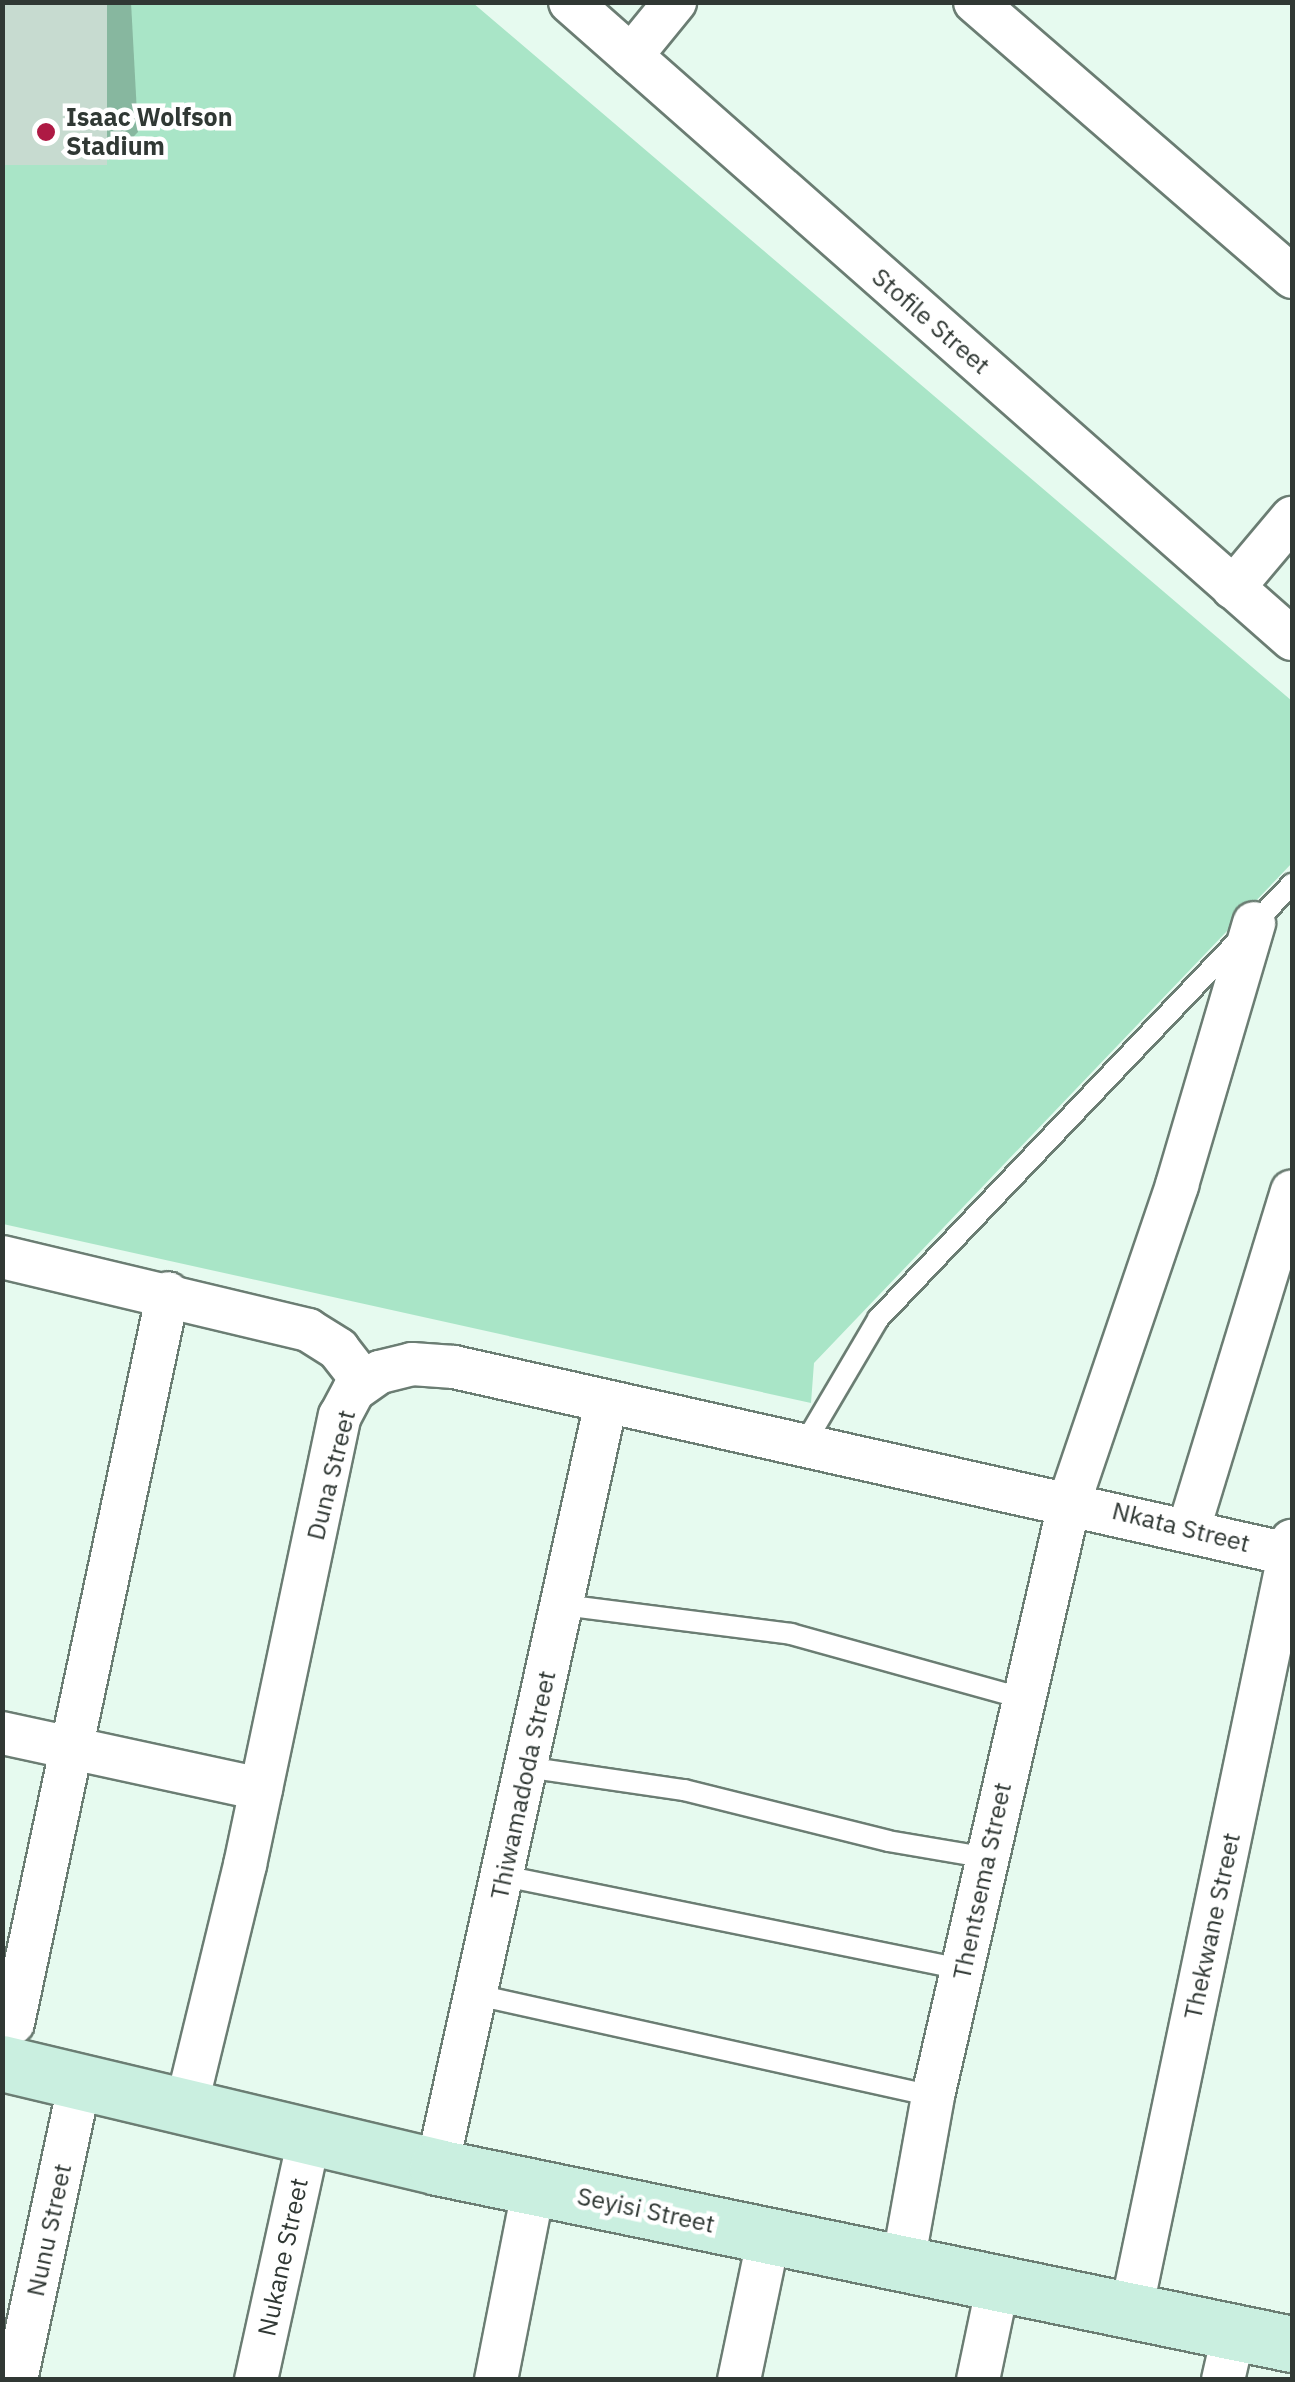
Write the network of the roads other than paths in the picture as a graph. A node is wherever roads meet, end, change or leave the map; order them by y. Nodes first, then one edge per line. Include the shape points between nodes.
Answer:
1 (570, 2) edge
2 (675, 2) edge
3 (975, 2) edge
4 (631, 56) junction
5 (1292, 277) edge
6 (1292, 518) edge
7 (1233, 588) junction
8 (1292, 640) edge
9 (1292, 884) edge
10 (1254, 923) junction
11 (1292, 1191) edge
12 (2, 1257) edge
13 (168, 1293) junction
14 (364, 1381) junction
15 (606, 1403) junction
16 (805, 1443) junction
17 (1070, 1500) junction
18 (1189, 1528) junction
19 (1292, 1550) edge
20 (563, 1604) junction
21 (1022, 1698) junction
22 (2, 1732) edge
23 (71, 1748) junction
24 (526, 1767) junction
25 (261, 1790) junction
26 (988, 1858) junction
27 (504, 1876) junction
28 (963, 1968) junction
29 (476, 1994) junction
30 (8, 2043) edge
31 (80, 2081) junction
32 (933, 2096) junction
33 (187, 2103) junction
34 (310, 2136) junction
35 (437, 2167) junction
36 (534, 2187) junction
37 (769, 2236) junction
38 (904, 2263) junction
39 (998, 2284) junction
40 (1131, 2311) junction
41 (1292, 2344) edge
42 (1229, 2356) edge
43 (16, 2380) edge
44 (256, 2380) edge
45 (496, 2380) edge
46 (738, 2380) edge
47 (978, 2380) edge

1 - 4 street, Stofile Street
2 - 4 street
3 - 5 street
4 - 7 street, Stofile Street
6 - 7 street
7 - 8 street, Stofile Street
9 - 10 lane
10 - 16 lane via 878,1319
10 - 17 street, Thentsema Street via 1177,1185
11 - 18 street
12 - 13 street
13 - 14 street via 308,1330 338,1348
13 - 23 street
14 - 15 street, Duna Street via 394,1366 454,1367
14 - 25 street, Duna Street via 340,1416
15 - 16 street, Duna Street
15 - 20 street, Thiwamadoda Street
16 - 17 street, Duna Street
17 - 18 street, Nkata Street
17 - 21 street, Thentsema Street
18 - 19 street, Nkata Street
19 - 40 street, Thekwane Street
20 - 21 lane via 791,1634
20 - 24 street, Thiwamadoda Street
21 - 26 street, Thentsema Street
22 - 23 street
23 - 25 street
23 - 30 street
24 - 26 lane via 684,1790
24 - 27 street, Thiwamadoda Street
25 - 33 street, Duna Street
26 - 28 street, Thentsema Street
27 - 28 lane
27 - 29 street, Thiwamadoda Street
28 - 32 street, Thentsema Street
29 - 32 lane
29 - 35 street, Thiwamadoda Street
30 - 31 street, Seyisi Street
31 - 33 street, Seyisi Street
31 - 43 street, Nunu Street
32 - 38 street, Thentsema Street
33 - 34 street, Seyisi Street
34 - 35 street, Seyisi Street
34 - 44 street, Nukane Street
35 - 36 street, Seyisi Street
36 - 37 street, Seyisi Street
36 - 45 street
37 - 38 street, Seyisi Street
37 - 46 street
38 - 39 street, Seyisi Street
39 - 40 street, Seyisi Street
39 - 47 street
40 - 42 street, Seyisi Street
41 - 42 street, Seyisi Street

